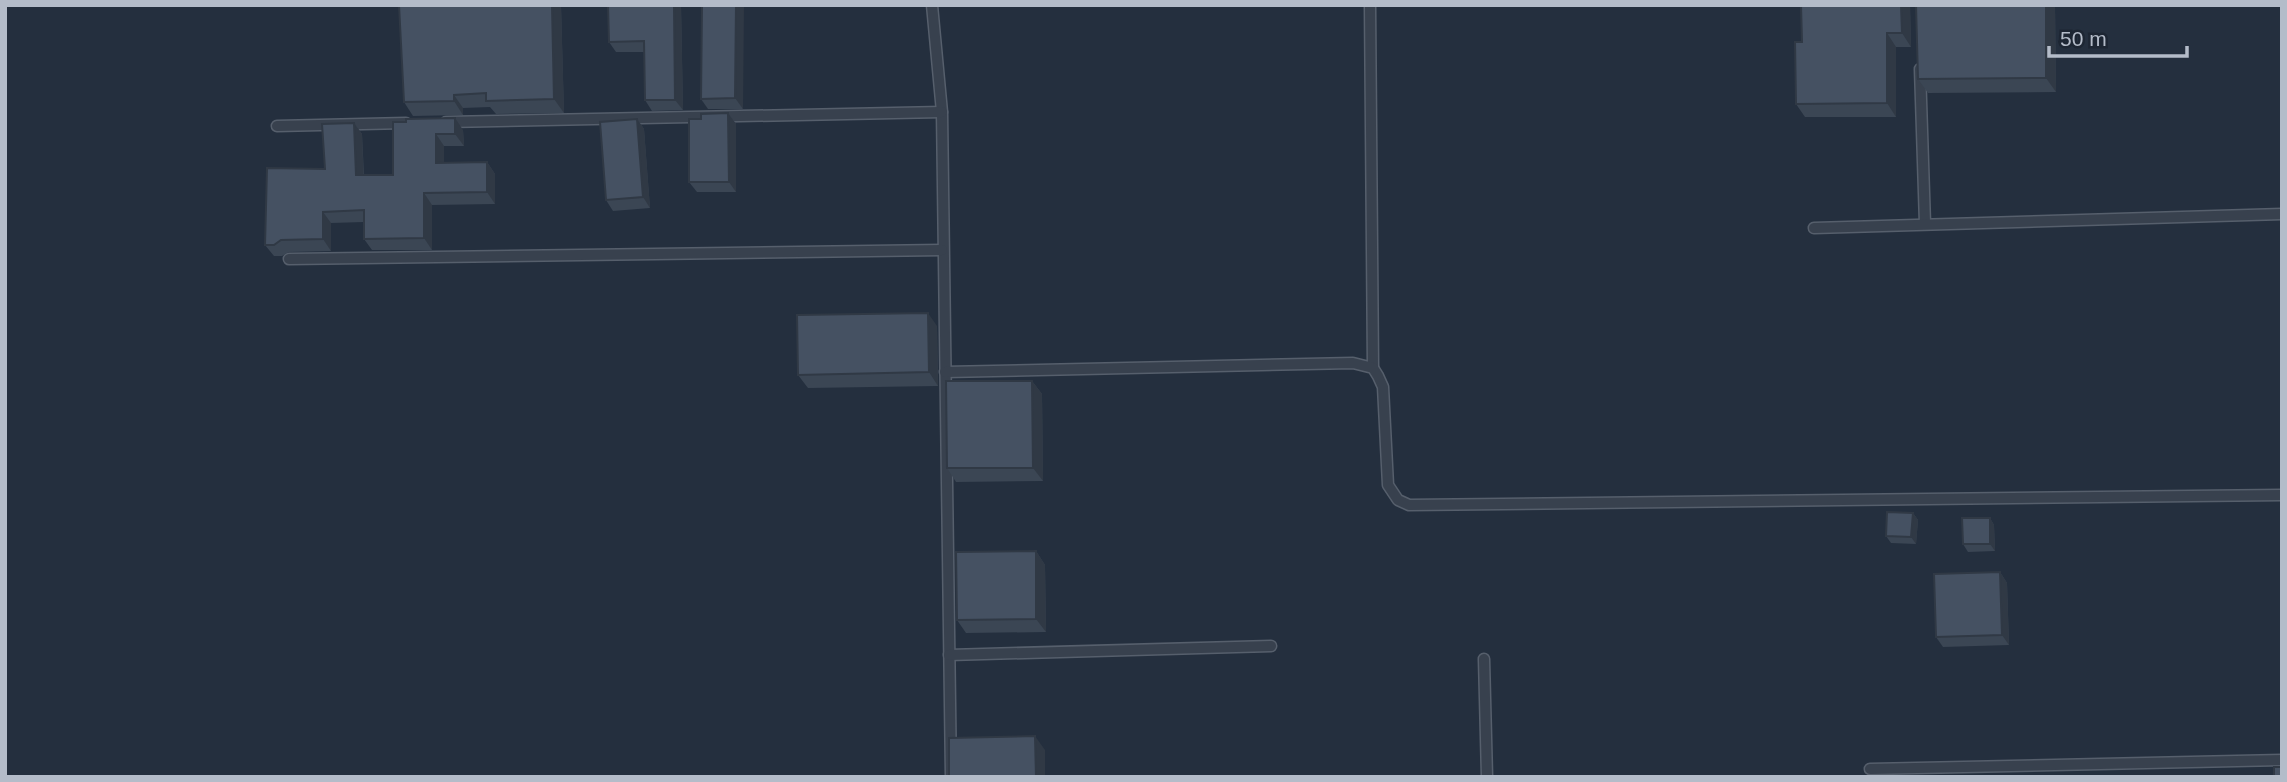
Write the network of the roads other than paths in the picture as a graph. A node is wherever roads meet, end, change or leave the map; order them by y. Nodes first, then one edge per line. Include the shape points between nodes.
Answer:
1 (932, 5) edge
2 (1370, 5) edge
3 (1919, 60) edge
4 (942, 112) junction
5 (416, 123) edge
6 (430, 123) edge
7 (277, 126) dead end
8 (2282, 214) edge
9 (1925, 224) junction
10 (1814, 228) dead end
11 (942, 250) junction
12 (289, 259) dead end
13 (1373, 368) junction
14 (945, 372) junction
15 (2282, 495) edge
16 (1271, 646) dead end
17 (949, 655) junction
18 (1484, 659) dead end
19 (2282, 760) edge
20 (1870, 769) dead end
21 (951, 777) edge
22 (1487, 777) edge

1 - 4 lane
2 - 13 lane
3 - 9 lane
4 - 6 lane
4 - 11 lane
5 - 7 lane
8 - 9 lane
9 - 10 lane
11 - 12 lane
11 - 14 lane
13 - 14 lane via 1353,363
13 - 15 lane via 1383,387 1388,485 1398,500 1409,505
14 - 17 lane
16 - 17 lane
17 - 21 lane
18 - 22 lane
19 - 20 lane

